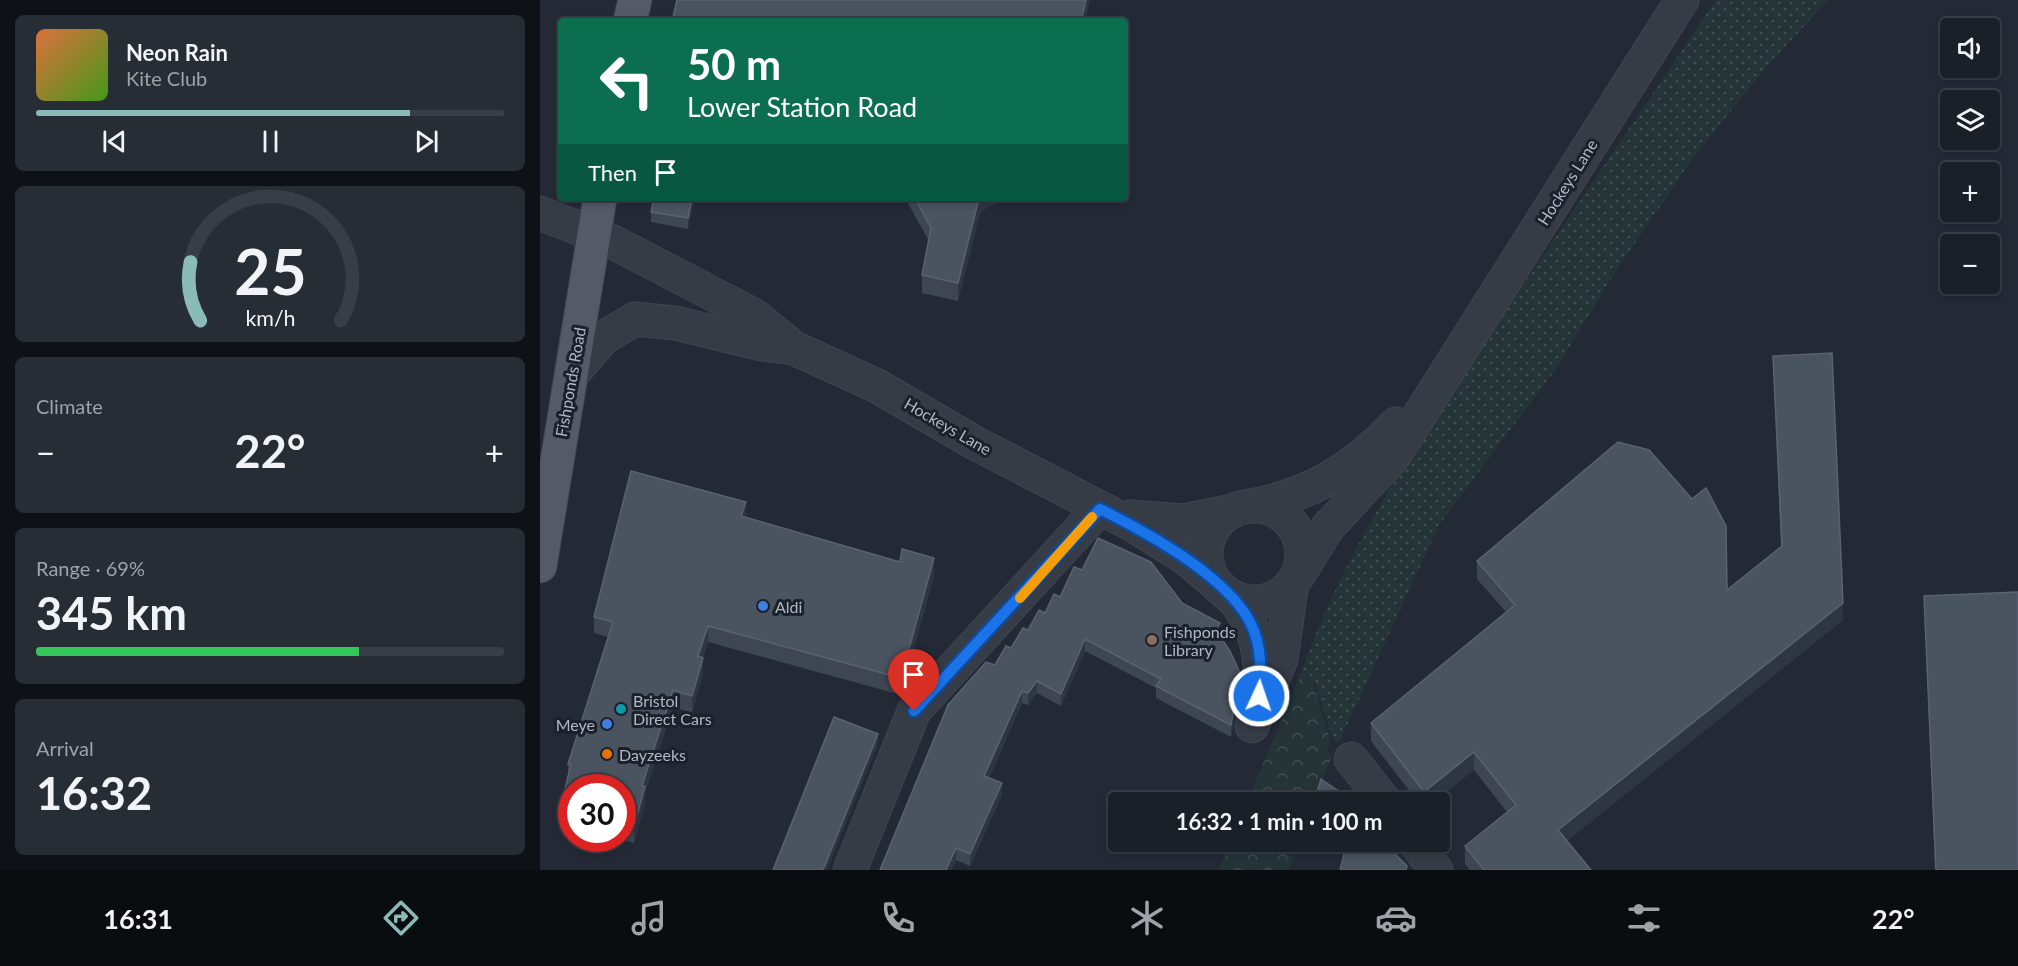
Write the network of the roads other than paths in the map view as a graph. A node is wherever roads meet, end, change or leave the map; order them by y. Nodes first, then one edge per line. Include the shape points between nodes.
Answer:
1 (634, 0) edge
2 (1682, 0) edge
3 (631, 18) edge
4 (599, 201) edge
5 (540, 213) edge
6 (594, 233) junction
7 (794, 348) junction
8 (1452, 363) junction
9 (573, 374) junction
10 (1100, 509) junction
11 (1241, 509) junction
12 (540, 565) edge
13 (1294, 580) junction
14 (1225, 591) junction
15 (1351, 759) dead end
16 (1377, 792) edge
17 (1422, 852) edge
18 (850, 870) edge
19 (1436, 870) edge

1 - 3 main road
2 - 8 street, Hockeys Lane
4 - 6 main road, Fishponds Road
5 - 6 street, Hockeys Lane
6 - 7 street, Hockeys Lane via 755,316
6 - 9 main road, Fishponds Road
7 - 9 street, Hockeys Lane via 675,323 635,319 603,338
7 - 10 street, Hockeys Lane via 877,386
8 - 11 street, Hockeys Lane via 1386,435 1352,464 1298,495
8 - 13 street, Hockeys Lane via 1393,457 1328,527
9 - 12 main road, Fishponds Road via 558,442
10 - 11 street, Hockeys Lane via 1167,522
10 - 14 street, Hockeys Lane via 1174,550
10 - 18 street via 914,711
11 - 13 street, Hockeys Lane via 1275,511 1294,528 1302,552
11 - 14 street, Hockeys Lane via 1215,527 1207,549 1210,573
13 - 14 street, Hockeys Lane via 1279,595 1263,601 1247,602
13 - 14 street, Hockeys Lane via 1281,659 1252,726 1259,696 1259,653 1251,622
15 - 16 street
17 - 19 street

